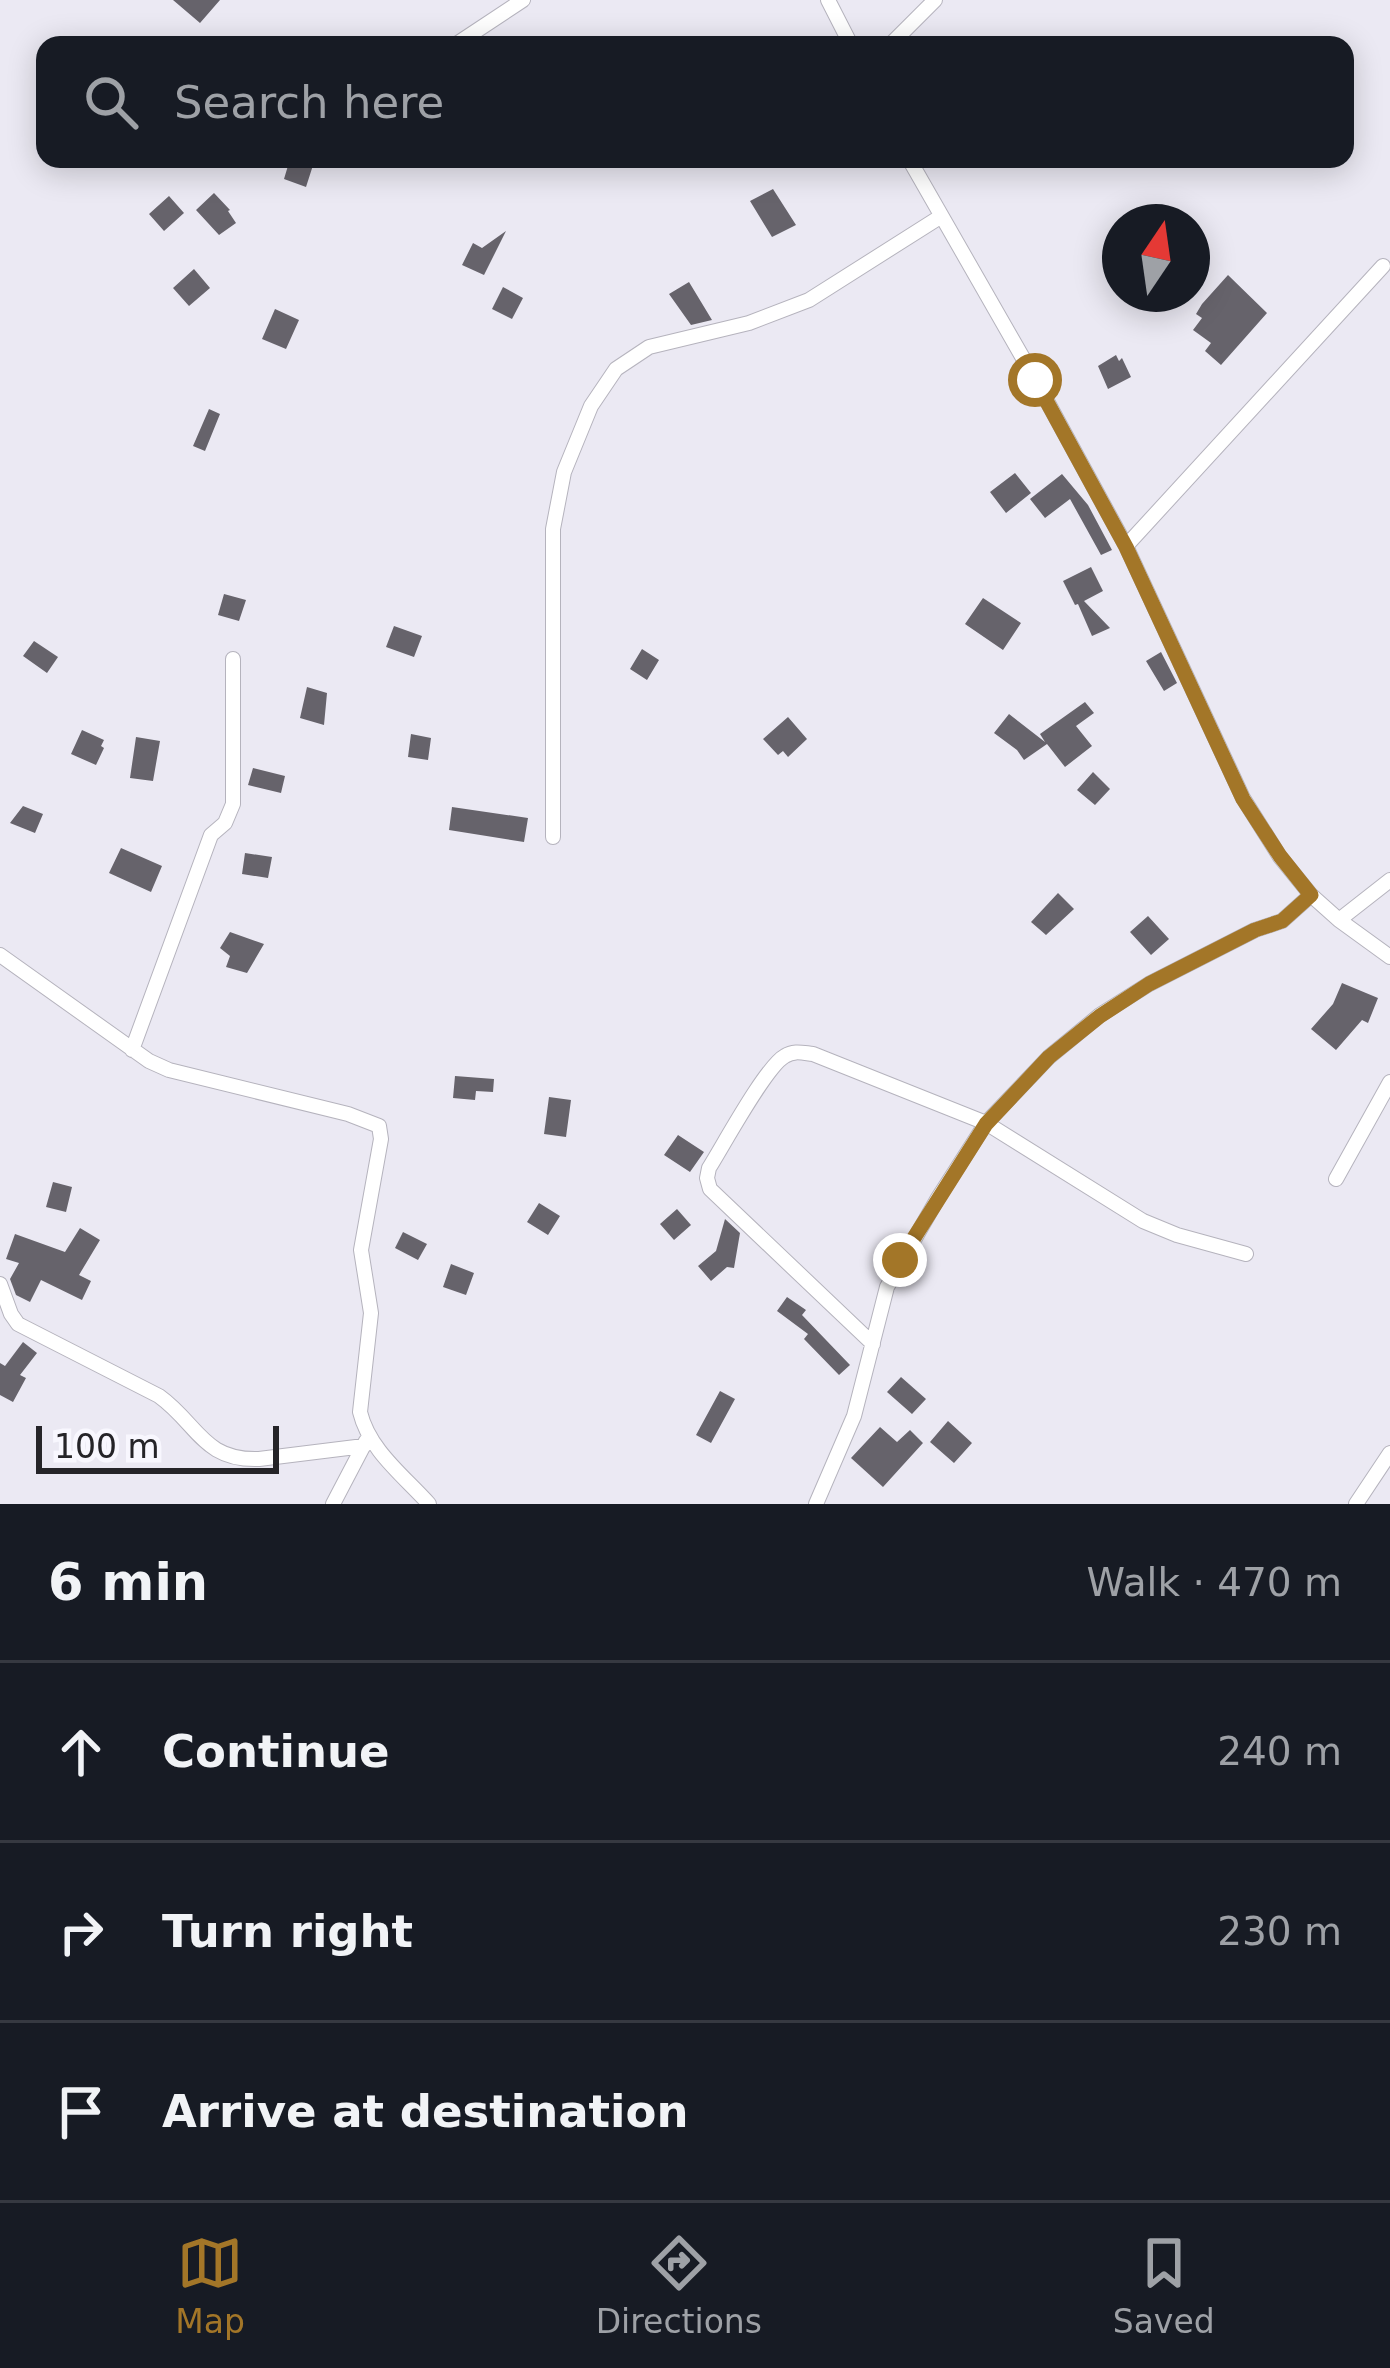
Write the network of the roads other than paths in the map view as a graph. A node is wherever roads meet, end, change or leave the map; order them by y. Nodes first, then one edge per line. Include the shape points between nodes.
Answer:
1 (523, 0) edge
2 (828, 0) edge
3 (935, 0) edge
4 (469, 36) edge
5 (846, 36) edge
6 (899, 36) edge
7 (914, 168) edge
8 (940, 217) junction
9 (1382, 266) dead end
10 (1126, 547) junction
11 (233, 659) dead end
12 (553, 837) dead end
13 (1390, 880) edge
14 (1311, 895) junction
15 (1340, 920) junction
16 (0, 955) edge
17 (1390, 957) edge
18 (132, 1050) junction
19 (1390, 1082) edge
20 (986, 1124) junction
21 (1336, 1179) dead end
22 (1246, 1254) dead end
23 (0, 1284) edge
24 (873, 1344) junction
25 (366, 1441) junction
26 (1390, 1453) edge
27 (333, 1504) edge
28 (429, 1504) edge
29 (816, 1504) edge
30 (1356, 1504) edge

1 - 4 street
2 - 5 street
3 - 6 street
7 - 8 street
8 - 10 street
8 - 12 street via 809,300 650,347 616,369 591,406 565,472 554,530
9 - 10 street
10 - 14 street via 1243,799
11 - 18 street via 233,804 211,835
13 - 15 street
14 - 15 street
14 - 20 street via 1282,921 1100,1016
15 - 17 street
16 - 18 street
18 - 25 street via 169,1070 380,1126 361,1250 370,1313 360,1412
19 - 21 street
20 - 22 street via 1143,1221
20 - 24 street via 900,1260
20 - 24 street via 796,1052 769,1072 709,1168 710,1189 723,1203
23 - 25 street via 18,1324 159,1396 217,1452 259,1459
24 - 29 street via 854,1416
25 - 27 street
25 - 28 street
26 - 30 street

